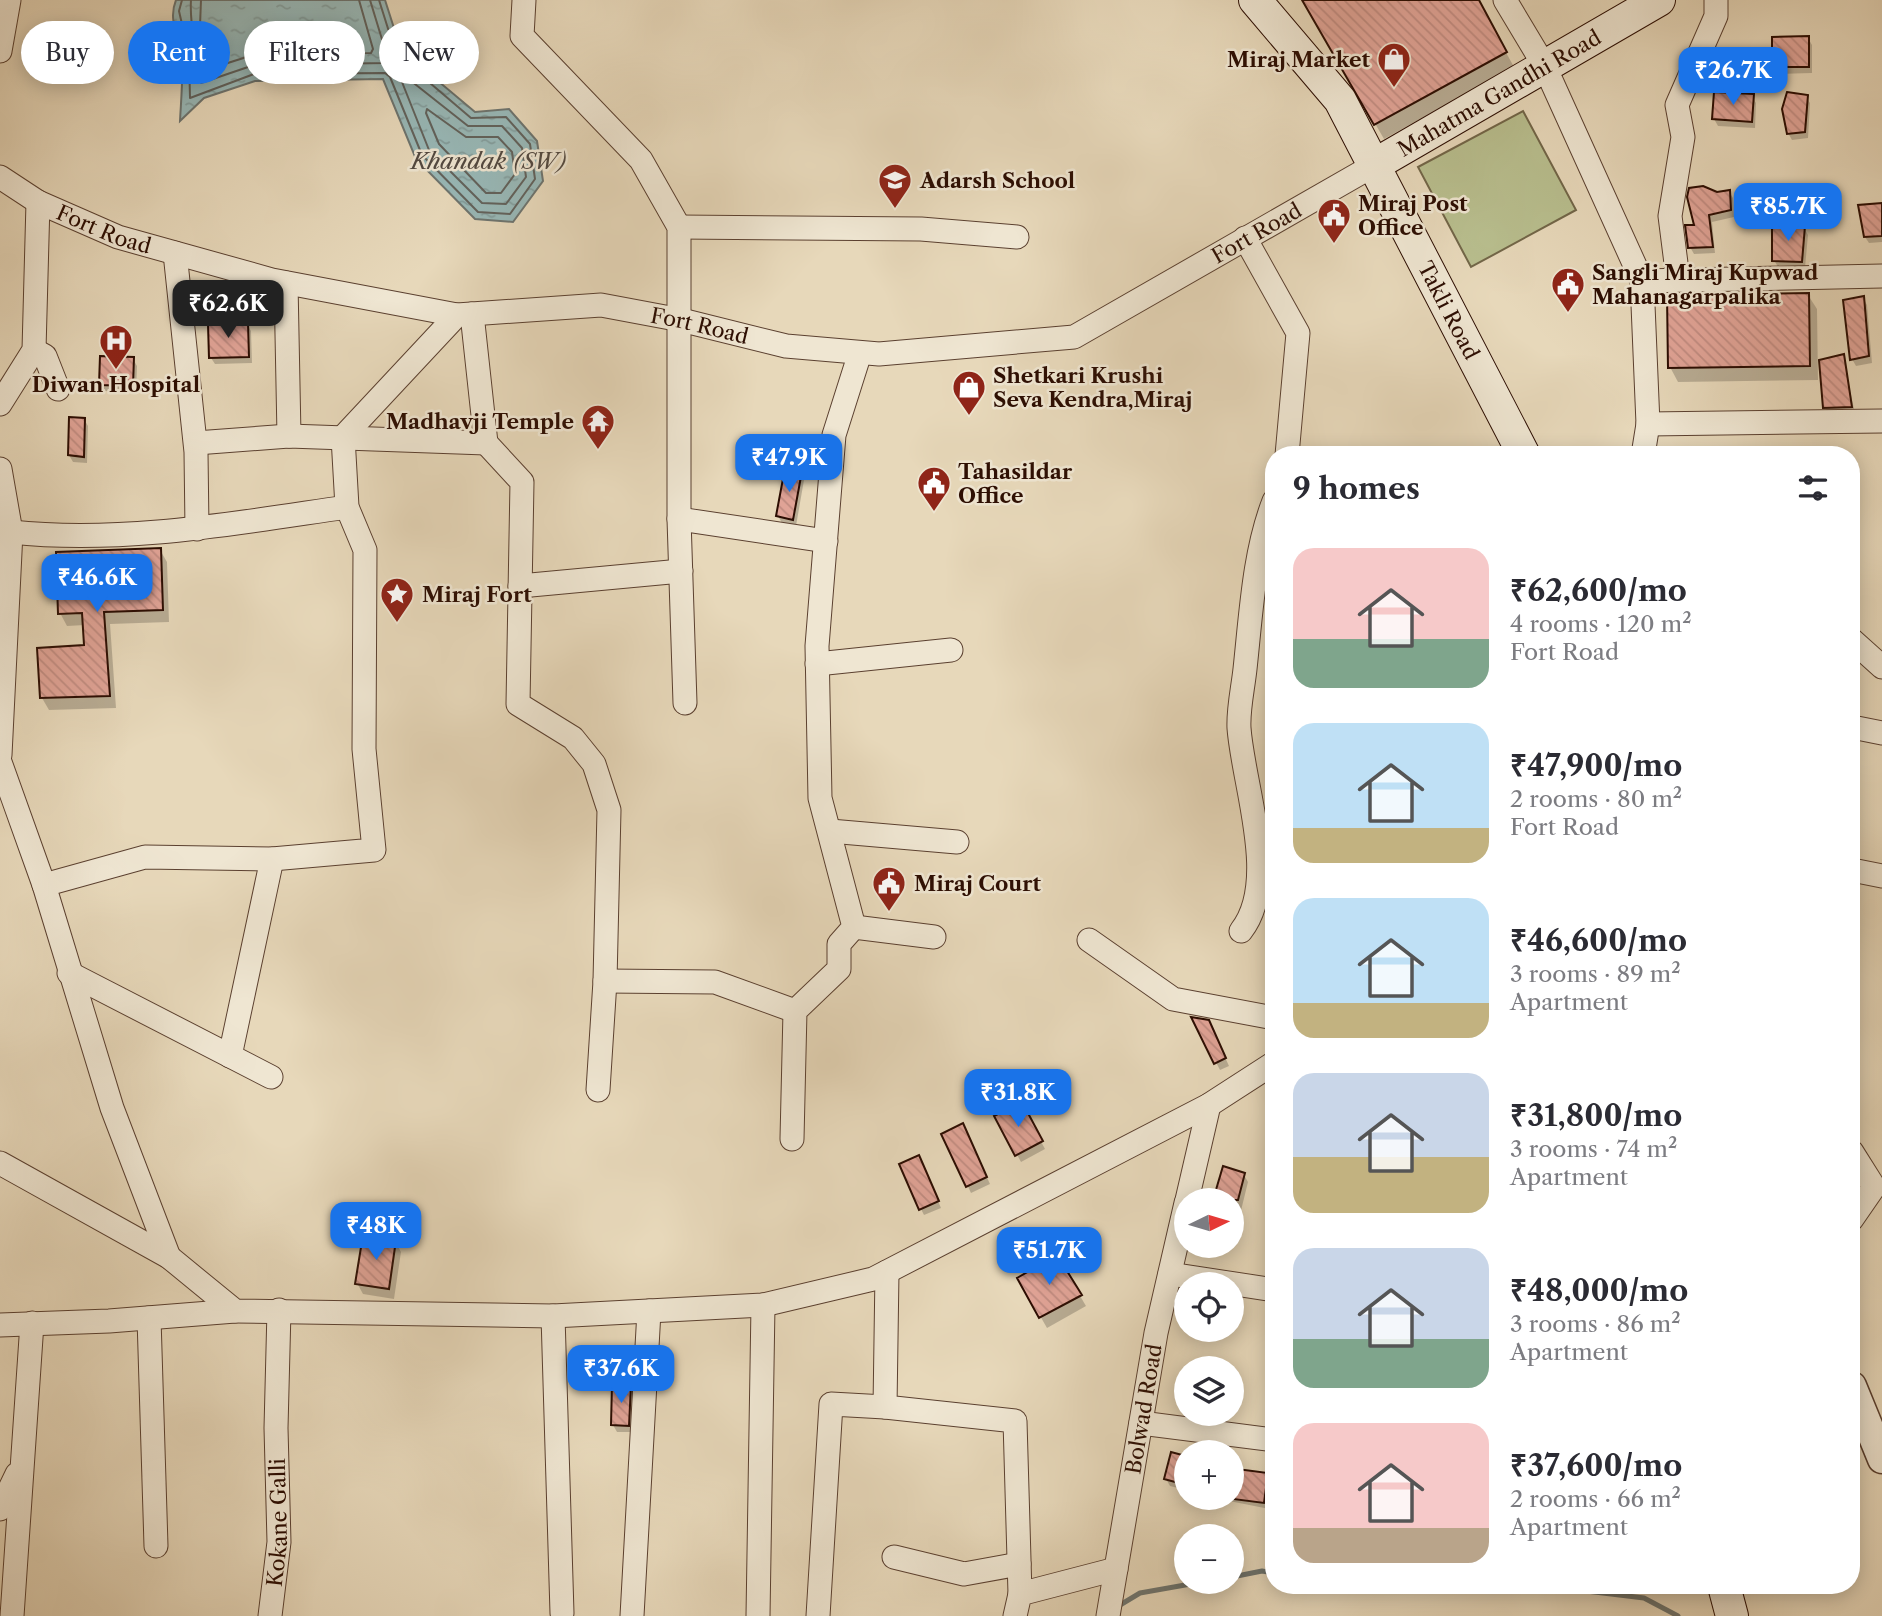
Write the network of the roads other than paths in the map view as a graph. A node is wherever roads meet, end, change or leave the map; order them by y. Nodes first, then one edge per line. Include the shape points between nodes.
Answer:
1 (9, 0) edge
2 (523, 0) edge
3 (1255, 0) edge
4 (1505, 0) edge
5 (1659, 0) edge
6 (1716, 0) edge
7 (0, 51) edge
8 (1545, 67) junction
9 (1376, 164) junction
10 (0, 177) edge
11 (38, 202) junction
12 (679, 227) junction
13 (1017, 237) dead end
14 (1245, 238) junction
15 (175, 253) junction
16 (1882, 276) edge
17 (1678, 279) junction
18 (1642, 281) junction
19 (286, 283) junction
20 (465, 314) junction
21 (681, 320) junction
22 (34, 350) junction
23 (860, 353) junction
24 (58, 389) dead end
25 (0, 404) edge
26 (1882, 421) edge
27 (1648, 424) junction
28 (289, 436) junction
29 (343, 437) junction
30 (196, 443) junction
31 (486, 443) junction
32 (1288, 446) edge
33 (1519, 446) edge
34 (1644, 446) edge
35 (0, 469) edge
36 (347, 507) junction
37 (679, 519) junction
38 (197, 528) junction
39 (11, 532) junction
40 (1265, 532) edge
41 (826, 541) junction
42 (681, 571) junction
43 (520, 586) junction
44 (1860, 647) edge
45 (951, 650) dead end
46 (817, 664) junction
47 (1882, 667) edge
48 (2, 671) edge
49 (685, 703) dead end
50 (1860, 729) edge
51 (1882, 733) edge
52 (0, 755) edge
53 (0, 762) edge
54 (830, 831) junction
55 (1265, 833) edge
56 (957, 842) dead end
57 (272, 859) junction
58 (1860, 872) edge
59 (1882, 876) edge
60 (44, 884) junction
61 (853, 927) junction
62 (1241, 931) dead end
63 (934, 937) dead end
64 (1089, 940) dead end
65 (69, 973) junction
66 (605, 981) junction
67 (795, 1011) junction
68 (1265, 1016) edge
69 (230, 1056) junction
70 (1265, 1069) edge
71 (271, 1077) dead end
72 (598, 1090) dead end
73 (1209, 1105) junction
74 (792, 1139) dead end
75 (0, 1163) edge
76 (1860, 1164) edge
77 (1190, 1188) edge
78 (1878, 1191) edge
79 (1860, 1210) edge
80 (169, 1257) junction
81 (1174, 1257) edge
82 (887, 1272) junction
83 (1170, 1274) junction
84 (1265, 1289) edge
85 (763, 1305) junction
86 (279, 1310) junction
87 (235, 1311) junction
88 (649, 1311) junction
89 (553, 1316) junction
90 (149, 1318) junction
91 (32, 1323) junction
92 (0, 1325) edge
93 (1860, 1405) edge
94 (885, 1407) junction
95 (1141, 1423) junction
96 (1265, 1439) edge
97 (1882, 1459) edge
98 (23, 1462) junction
99 (0, 1509) edge
100 (156, 1546) dead end
101 (894, 1557) dead end
102 (1019, 1563) junction
103 (1116, 1569) junction
104 (1018, 1605) edge
105 (562, 1613) dead end
106 (12, 1616) edge
107 (270, 1616) edge
108 (632, 1616) edge
109 (758, 1616) edge
110 (818, 1616) edge
111 (1108, 1616) edge

1 - 7 street
2 - 12 street via 522,36 640,160
3 - 9 main road, Takli Road via 1340,100
4 - 8 street
5 - 8 main road, Mahatma Gandhi Road
6 - 17 street via 1716,16 1677,105 1683,136 1670,216
8 - 9 main road, Mahatma Gandhi Road
8 - 18 street
9 - 14 street, Fort Road
9 - 33 main road, Takli Road
10 - 11 street, Fort Road
11 - 15 street, Fort Road via 118,237
11 - 22 street
12 - 13 street via 921,229
12 - 21 street
14 - 23 street, Fort Road via 1074,337
14 - 32 street via 1298,332
15 - 19 street, Fort Road
15 - 30 street
16 - 17 street
17 - 18 street
18 - 27 street
19 - 20 street, Fort Road
19 - 28 street
20 - 21 street, Fort Road via 601,305
20 - 29 street
20 - 31 street
21 - 23 street, Fort Road via 786,346
21 - 37 street
22 - 24 street via 45,356
22 - 25 street
23 - 41 street via 834,435
26 - 27 street
27 - 34 street
28 - 29 street
28 - 30 street
29 - 31 street
29 - 36 street
30 - 38 street
31 - 43 street via 522,482
35 - 39 street
36 - 38 street
36 - 57 street via 365,550 364,749 374,850
37 - 41 street
37 - 42 street
38 - 39 street via 62,538
39 - 48 street
40 - 55 street via 1239,726
41 - 46 street
42 - 43 street
42 - 49 street
43 - 66 street via 518,704 573,738 594,764 609,810
44 - 47 street
45 - 46 street
46 - 54 street via 820,798
48 - 52 street
50 - 51 street
53 - 60 street
54 - 56 street
54 - 61 street
55 - 62 street via 1253,916
57 - 60 street via 145,857
57 - 69 street
58 - 59 street
60 - 65 street
61 - 63 street
61 - 67 street via 839,944 839,969
64 - 68 street via 1173,999
65 - 69 street
65 - 80 street via 112,1108
66 - 67 street via 715,982
66 - 72 street
67 - 74 street
69 - 71 street
70 - 73 street
73 - 77 street, Bolwad Road
73 - 82 street
75 - 80 street
76 - 78 street
78 - 79 street
80 - 87 street
81 - 83 street, Bolwad Road
82 - 85 street
82 - 94 street
83 - 84 street
83 - 95 street, Bolwad Road
85 - 88 street
85 - 109 street
86 - 87 street
86 - 89 street
86 - 107 street, Kokane Galli via 279,1542
87 - 90 street
88 - 89 street
88 - 108 street
89 - 105 street
90 - 91 street
90 - 100 street
91 - 92 street
91 - 98 street
93 - 97 street
94 - 102 street via 1016,1421
94 - 110 street via 831,1404
95 - 96 street
95 - 103 street, Bolwad Road
98 - 99 street
98 - 106 street
101 - 102 street via 964,1574
102 - 104 street
103 - 104 street
103 - 111 street, Bolwad Road

